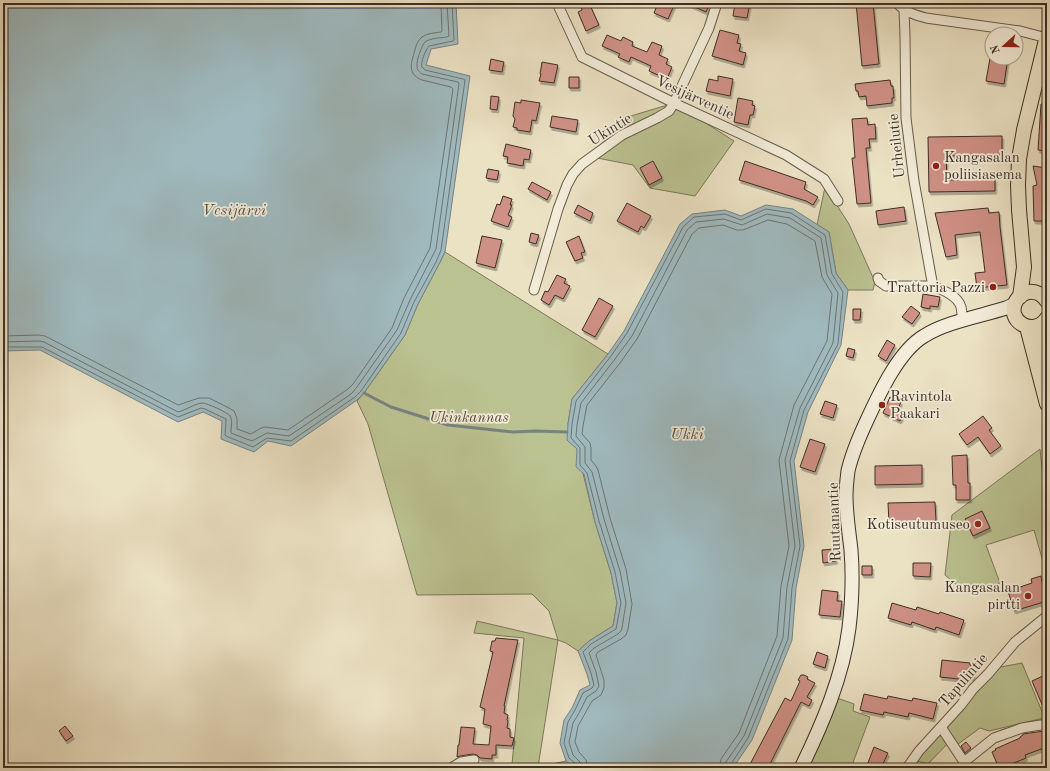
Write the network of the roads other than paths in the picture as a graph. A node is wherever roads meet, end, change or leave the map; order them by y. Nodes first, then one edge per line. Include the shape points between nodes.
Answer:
1 (557, 3) edge
2 (717, 3) edge
3 (897, 3) edge
4 (904, 10) junction
5 (1047, 37) edge
6 (1045, 56) edge
7 (674, 103) junction
8 (838, 201) dead end
9 (1024, 267) junction
10 (878, 278) dead end
11 (933, 286) junction
12 (534, 290) dead end
13 (1045, 298) edge
14 (1017, 300) junction
15 (965, 320) junction
16 (1044, 321) edge
17 (1021, 323) junction
18 (1047, 373) edge
19 (1047, 404) edge
20 (1047, 616) edge
21 (1047, 724) edge
22 (941, 727) junction
23 (474, 760) dead end
24 (963, 765) edge
25 (451, 768) edge
26 (801, 768) edge
27 (908, 768) edge

1 - 7 street, Vesijärventie via 582,58
2 - 7 street, Ukintie via 709,28
3 - 4 street
4 - 5 street via 926,18
4 - 11 street, Urheilutie via 906,118 914,181
5 - 6 main road
6 - 9 main road via 1024,130 1019,159 1018,210
7 - 8 street, Vesijärventie via 786,155 824,179
7 - 12 street, Ukintie via 669,111 622,135 582,164 574,174 558,209
9 - 13 main road via 1033,284
9 - 14 main road
10 - 11 street via 886,286
11 - 15 street via 953,297 960,306
13 - 14 main road via 1029,292
14 - 15 main road via 1000,310
14 - 17 main road via 1014,311
15 - 17 main road via 1008,318
15 - 26 main road, Ruutanantie via 935,330 913,344 893,370 855,449 848,471 846,496 852,589 849,628 837,682
16 - 17 main road via 1036,327
16 - 18 main road via 1040,334
17 - 19 main road
20 - 22 street, Tapulintie via 1015,642
21 - 24 street via 1022,728 994,738
22 - 24 street
22 - 27 street, Tapulintie via 919,751
23 - 25 street via 461,762

